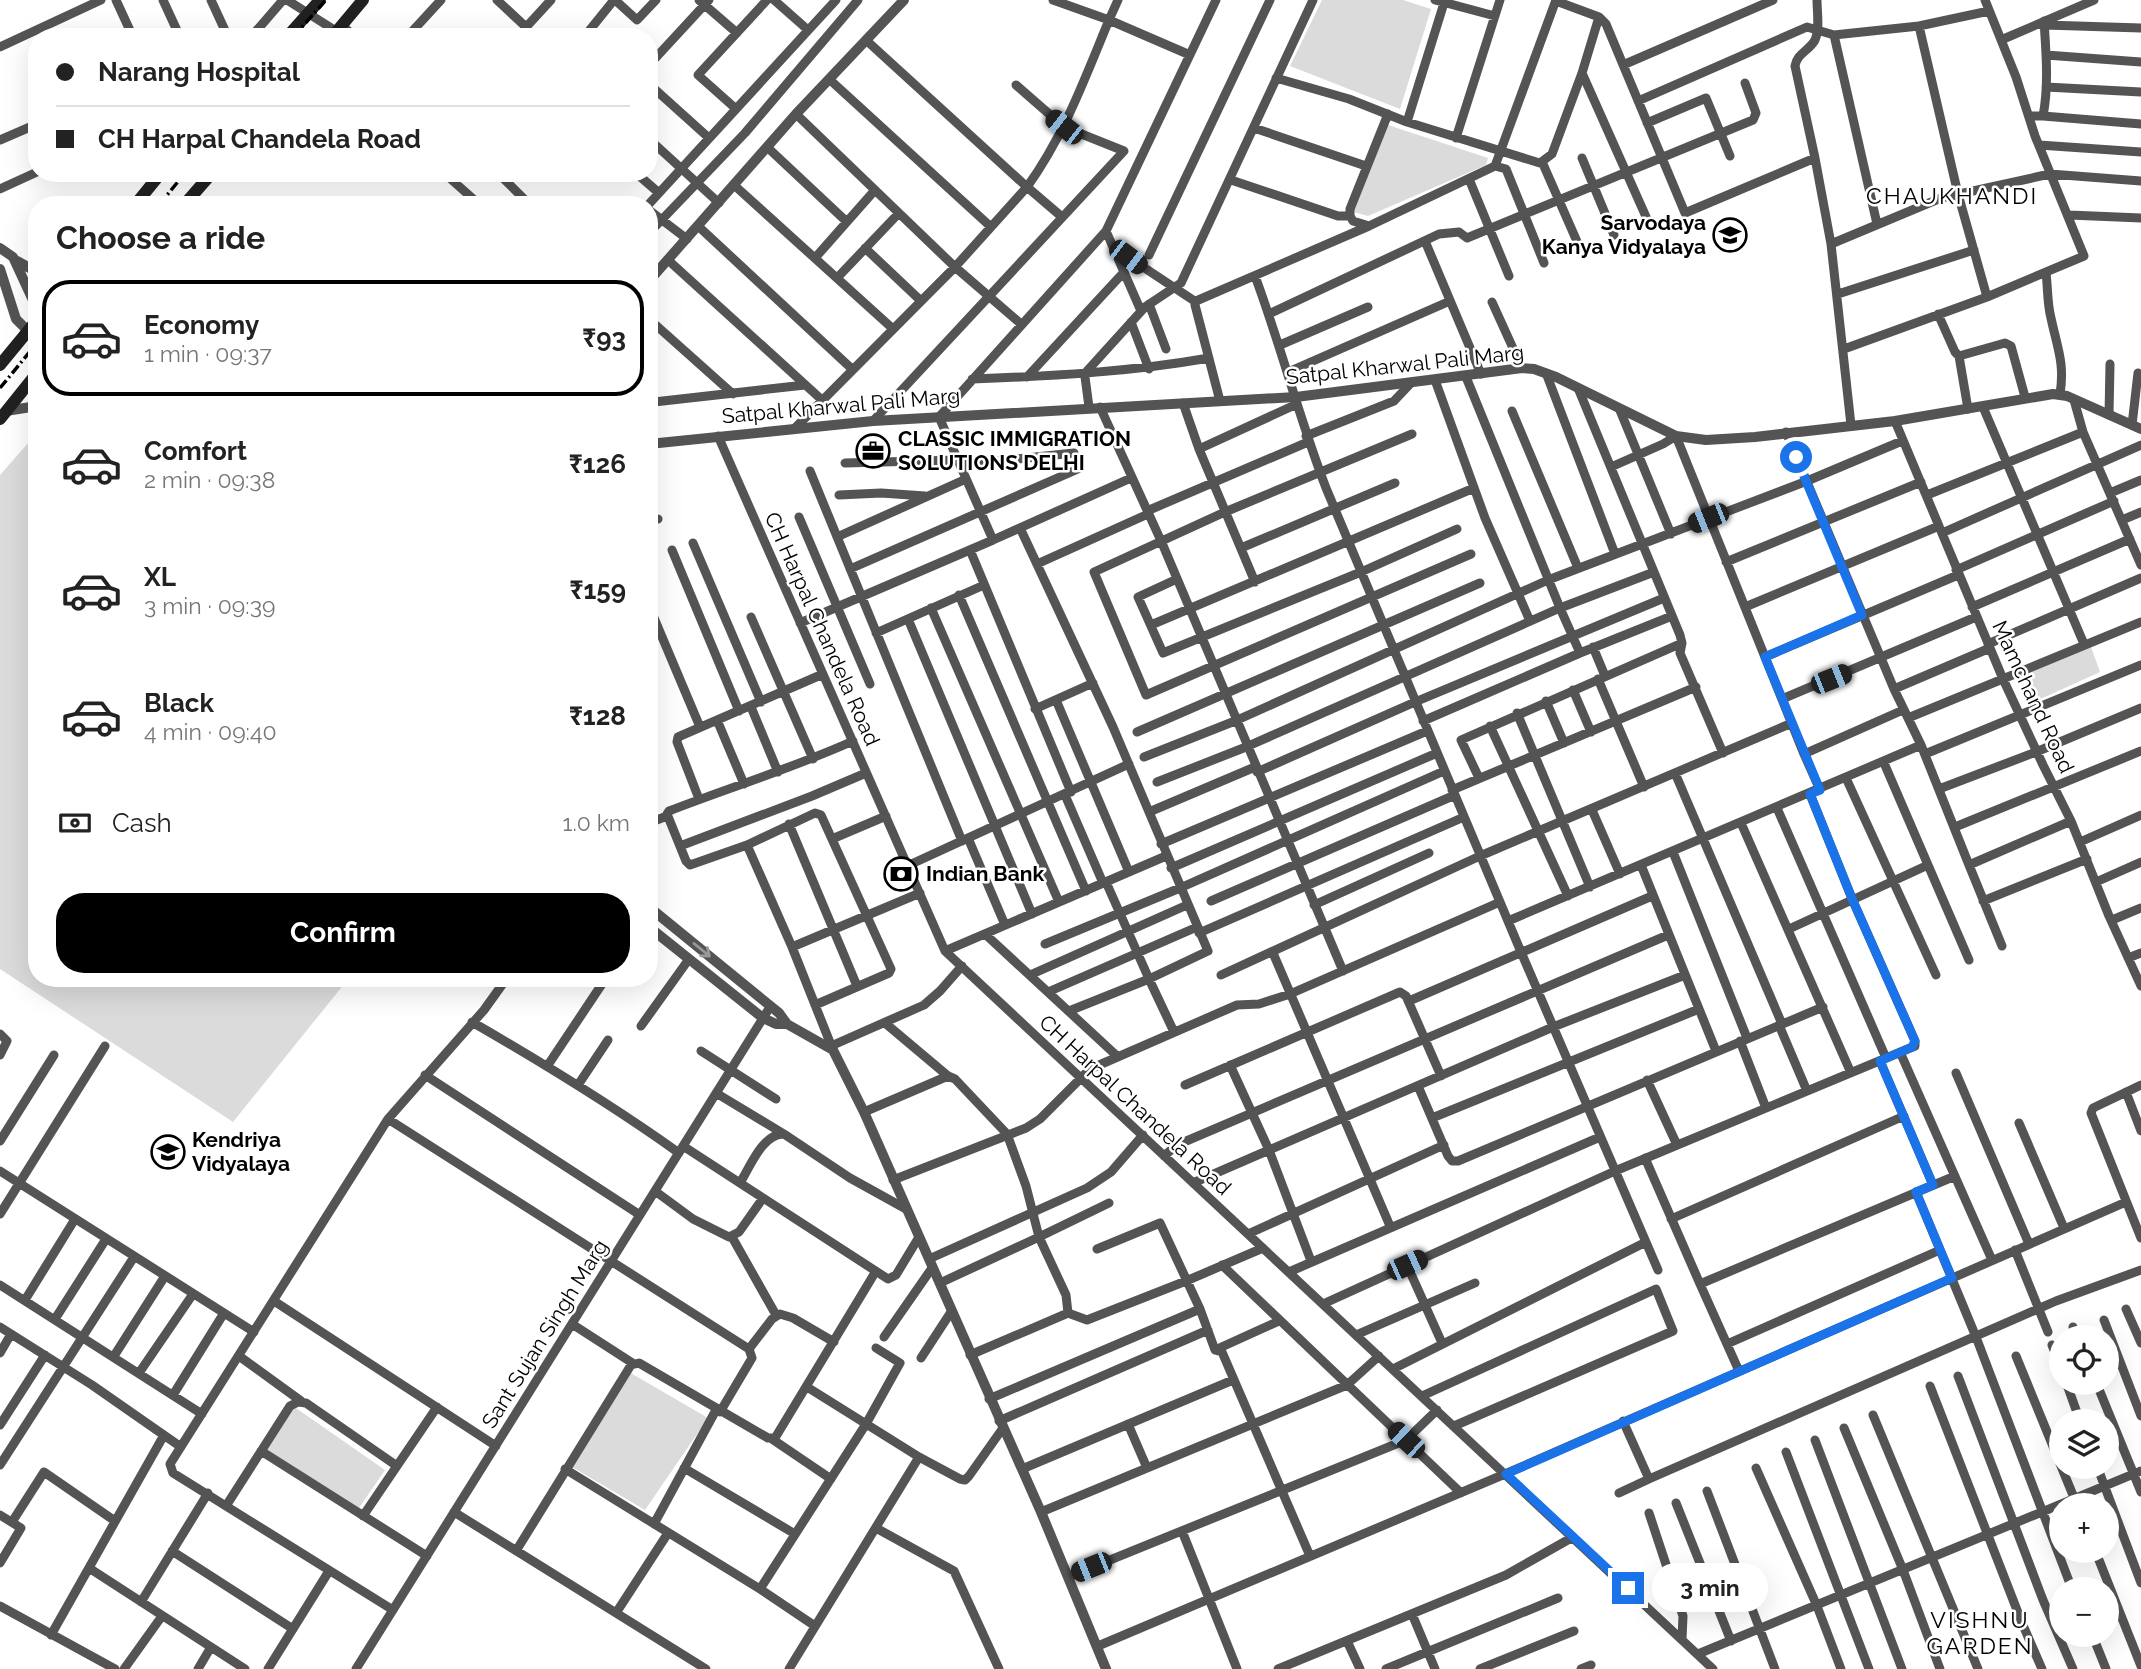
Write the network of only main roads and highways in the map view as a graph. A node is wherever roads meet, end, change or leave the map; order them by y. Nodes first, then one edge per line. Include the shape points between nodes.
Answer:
1 (320, 0) edge
2 (363, 0) edge
3 (295, 28) edge
4 (340, 28) edge
5 (154, 182) edge
6 (204, 182) edge
7 (142, 196) edge
8 (192, 196) edge
9 (28, 340) edge
10 (0, 365) edge
11 (28, 384) edge
12 (3, 415) edge

1 - 3 main road
2 - 4 main road
5 - 7 main road
6 - 8 main road
9 - 10 main road
11 - 12 main road

